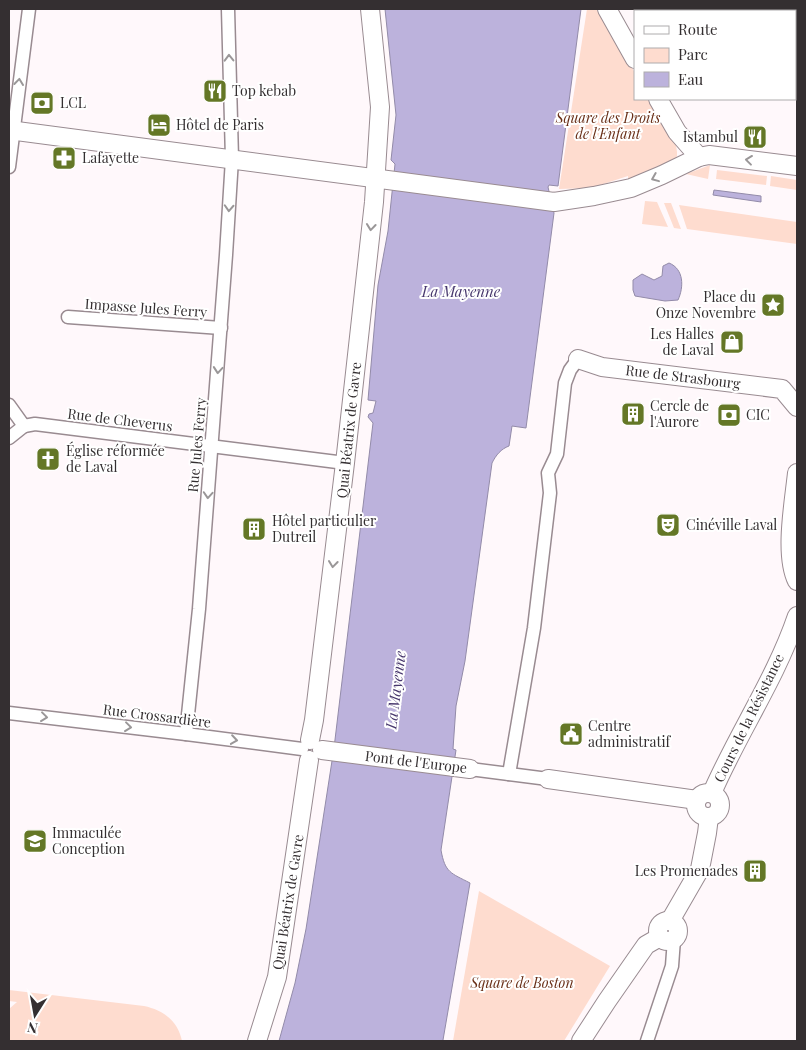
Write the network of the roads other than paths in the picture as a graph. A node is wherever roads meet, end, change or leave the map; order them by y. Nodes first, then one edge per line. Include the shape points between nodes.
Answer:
1 (29, 9) edge
2 (228, 9) edge
3 (370, 9) edge
4 (607, 9) edge
5 (634, 57) edge
6 (659, 100) edge
7 (11, 130) edge
8 (699, 156) junction
9 (232, 159) junction
10 (797, 166) edge
11 (9, 167) edge
12 (375, 179) junction
13 (68, 318) dead end
14 (221, 328) junction
15 (581, 360) joint
16 (9, 405) edge
17 (797, 407) edge
18 (24, 426) junction
19 (9, 438) edge
20 (212, 447) junction
21 (345, 463) junction
22 (797, 473) edge
23 (797, 581) edge
24 (797, 616) edge
25 (9, 713) edge
26 (186, 734) junction
27 (311, 750) junction
28 (470, 769) joint
29 (509, 774) junction
30 (548, 779) joint
31 (705, 796) junction
32 (667, 938) junction
33 (257, 1041) edge
34 (582, 1041) edge
35 (647, 1041) edge

7 -> 1 street
9 -> 2 street, Rue Jules Ferry
3 - 12 street, Quai Béatrix de Gavre via 380,107
4 - 5 street
6 - 8 street via 677,132
7 - 9 street
7 - 11 street
10 -> 8 street
8 -> 12 street via 631,188 554,202
9 - 12 street
9 -> 14 street, Rue Jules Ferry
12 -> 21 street, Quai Béatrix de Gavre
13 - 14 street, Impasse Jules Ferry
14 -> 20 street, Rue Jules Ferry
15 - 17 street, Rue de Strasbourg via 602,367 782,389
15 - 29 street via 570,370 565,383 556,454 548,473 550,493 535,618
16 - 18 street
18 - 19 street
18 - 20 street, Rue de Cheverus via 35,424
20 - 21 street, Rue de Cheverus
20 -> 26 street, Rue Jules Ferry
21 -> 27 street, Quai Béatrix de Gavre
22 - 23 street via 790,546 793,574
24 - 31 street, Cours de la Résistance via 771,678
25 -> 26 street, Rue Crossardière
26 -> 27 street, Rue Crossardière
27 - 28 street, Pont de l'Europe
27 - 33 street, Quai Béatrix de Gavre via 277,977
28 - 29 street, Pont de l'Europe
29 - 30 street
30 - 31 street
31 - 32 street via 697,808 698,812 709,817 700,869 670,921 676,924 678,934
32 - 34 street via 646,945
32 - 35 street via 672,966

